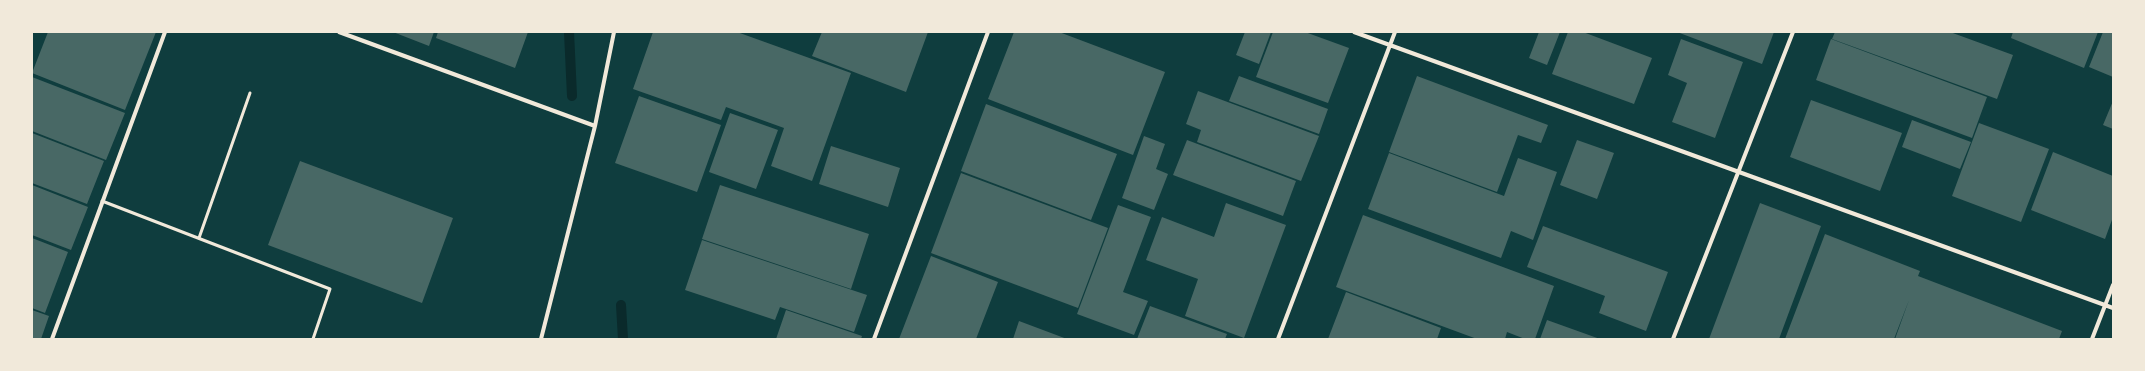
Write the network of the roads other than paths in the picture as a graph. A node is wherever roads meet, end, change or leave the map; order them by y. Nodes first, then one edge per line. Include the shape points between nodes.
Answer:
1 (165, 32) edge
2 (339, 32) edge
3 (614, 32) edge
4 (988, 32) edge
5 (1354, 32) edge
6 (1395, 32) edge
7 (1792, 32) edge
8 (1390, 45) junction
9 (250, 93) dead end
10 (595, 126) junction
11 (1740, 171) junction
12 (102, 201) junction
13 (199, 238) junction
14 (2113, 285) edge
15 (2105, 305) junction
16 (2113, 308) edge
17 (52, 339) edge
18 (313, 339) edge
19 (541, 339) edge
20 (874, 339) edge
21 (1278, 339) edge
22 (1673, 339) edge
23 (2092, 339) edge

1 - 12 street
2 - 10 street
3 - 10 street
4 - 20 street
5 - 8 street
6 - 8 street
7 - 11 street
8 - 11 street
8 - 21 street
9 - 13 lane
10 - 19 street
11 - 15 street
11 - 22 street
12 - 13 lane
12 - 17 street
13 - 18 lane via 330,289
14 - 15 street
15 - 16 street
15 - 23 street

